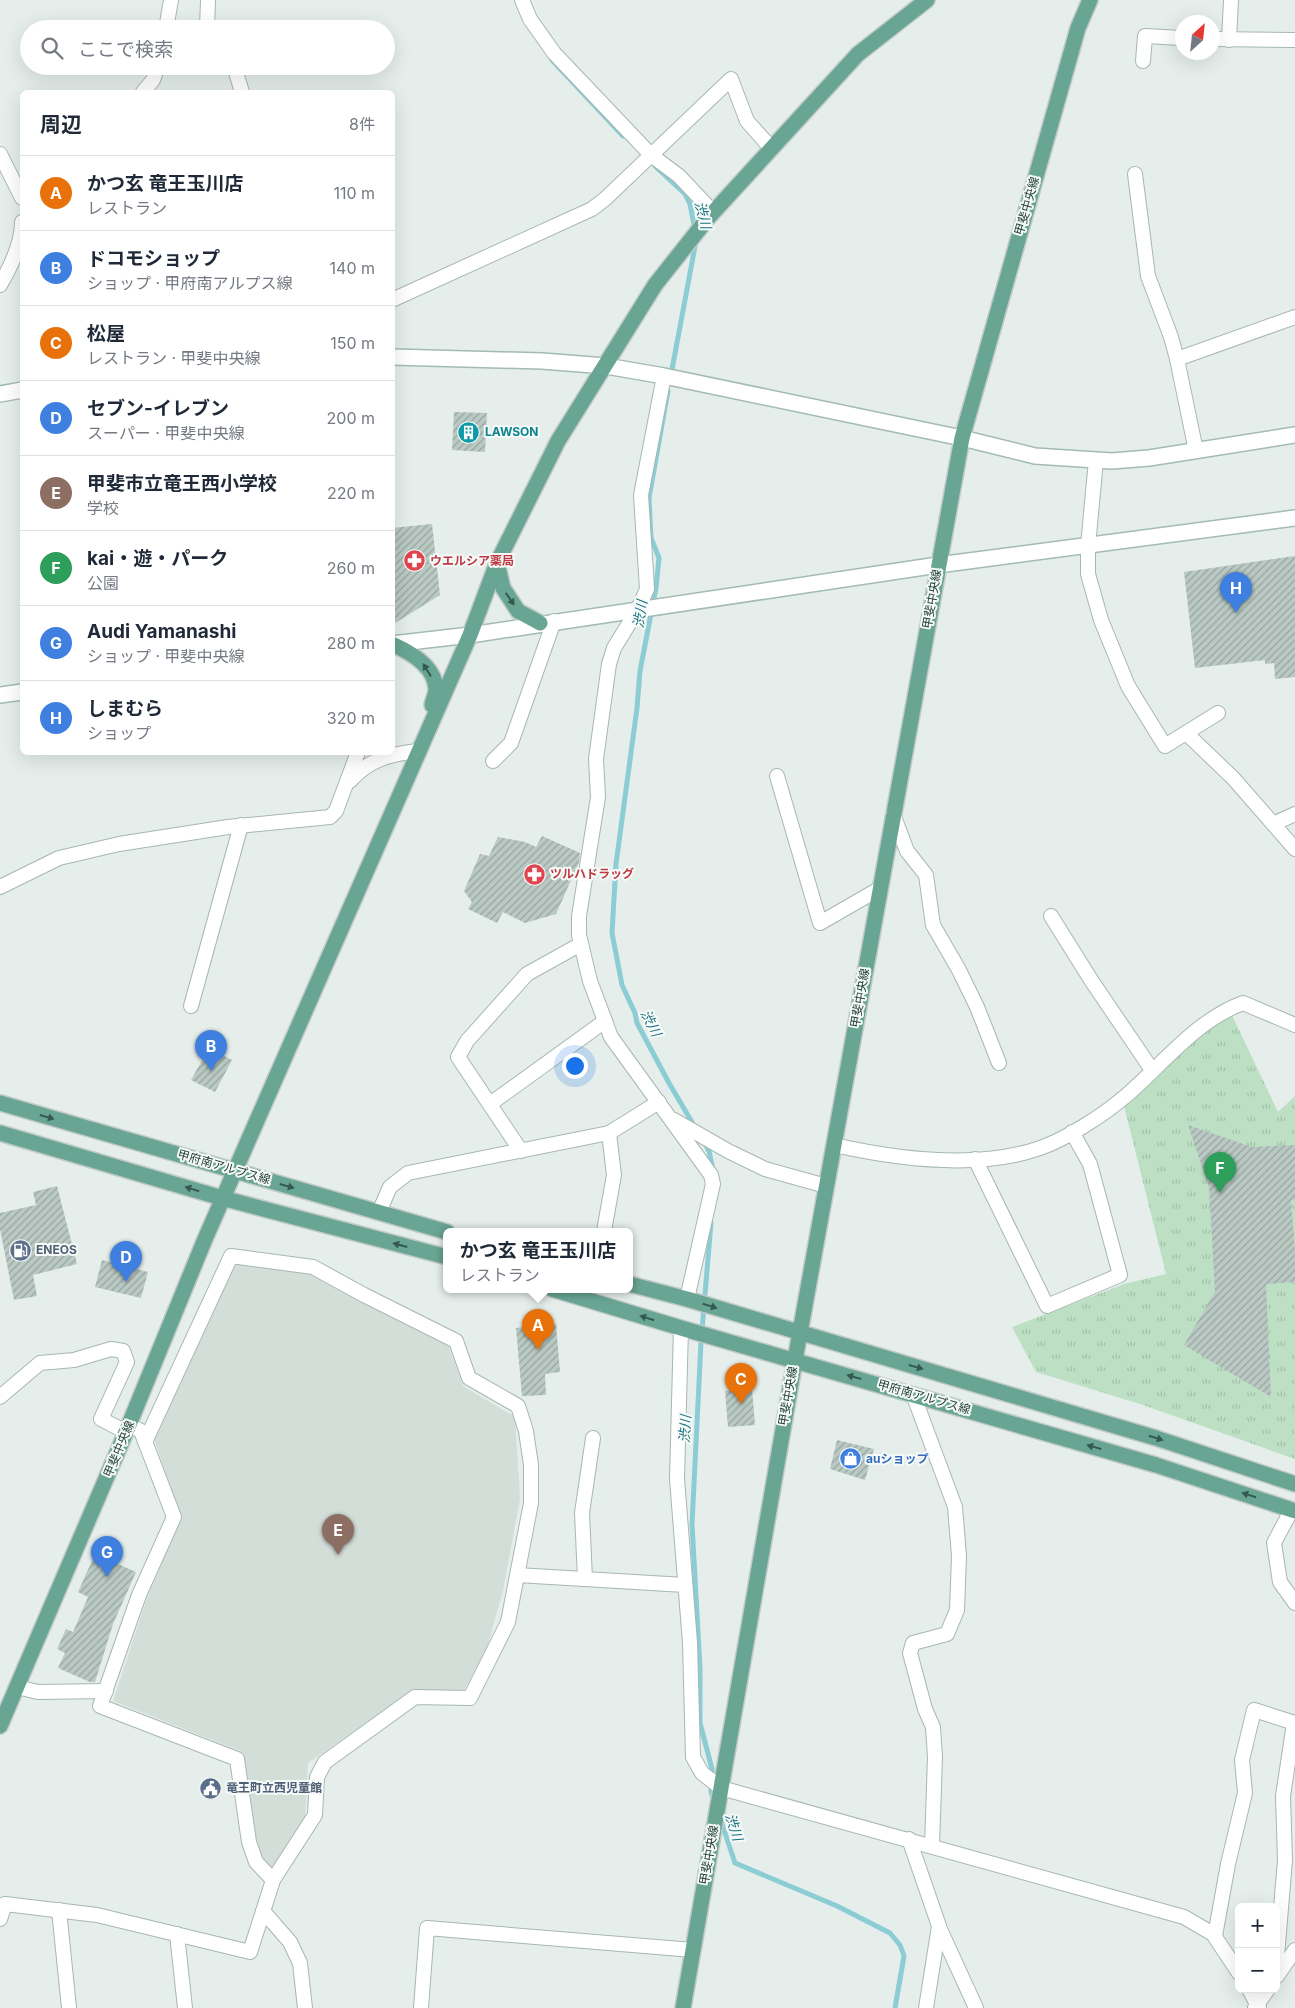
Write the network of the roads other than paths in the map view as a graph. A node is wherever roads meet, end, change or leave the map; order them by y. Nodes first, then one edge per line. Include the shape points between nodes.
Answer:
1 (171, 0) edge
2 (208, 0) edge
3 (522, 0) edge
4 (927, 0) edge
5 (1090, 0) edge
6 (1231, 0) edge
7 (168, 20) edge
8 (207, 20) edge
9 (1175, 38) edge
10 (1220, 39) edge
11 (1229, 40) junction
12 (1295, 40) edge
13 (1142, 61) dead end
14 (155, 75) edge
15 (237, 75) edge
16 (147, 90) edge
17 (241, 90) edge
18 (771, 148) junction
19 (0, 154) edge
20 (651, 155) junction
21 (1135, 174) dead end
22 (20, 194) edge
23 (713, 212) junction
24 (20, 236) edge
25 (0, 285) edge
26 (395, 299) edge
27 (1295, 317) edge
28 (395, 357) edge
29 (1177, 360) junction
30 (606, 366) junction
31 (664, 376) junction
32 (20, 390) edge
33 (0, 394) edge
34 (1295, 436) edge
35 (962, 438) junction
36 (1196, 451) junction
37 (1096, 460) junction
38 (1295, 518) edge
39 (1088, 546) junction
40 (497, 563) junction
41 (938, 565) junction
42 (638, 608) junction
43 (547, 622) junction
44 (470, 635) junction
45 (395, 644) edge
46 (395, 646) edge
47 (20, 692) edge
48 (0, 695) edge
49 (1218, 713) dead end
50 (426, 733) junction
51 (1186, 733) junction
52 (418, 751) junction
53 (395, 754) edge
54 (357, 755) edge
55 (391, 755) edge
56 (493, 761) dead end
57 (777, 776) dead end
58 (345, 787) junction
59 (893, 813) junction
60 (1295, 814) edge
61 (1273, 824) junction
62 (241, 825) junction
63 (1295, 849) edge
64 (0, 887) edge
65 (879, 889) junction
66 (1051, 916) dead end
67 (581, 944) junction
68 (191, 1006) dead end
69 (605, 1021) junction
70 (1295, 1024) edge
71 (1000, 1063) dead end
72 (1152, 1070) junction
73 (659, 1102) junction
74 (0, 1103) edge
75 (490, 1104) junction
76 (669, 1117) junction
77 (1072, 1132) junction
78 (0, 1133) edge
79 (609, 1133) junction
80 (834, 1145) junction
81 (521, 1151) junction
82 (975, 1159) junction
83 (235, 1170) junction
84 (826, 1186) junction
85 (222, 1198) junction
86 (379, 1212) junction
87 (605, 1228) edge
88 (443, 1231) edge
89 (443, 1257) edge
90 (633, 1285) edge
91 (565, 1293) edge
92 (687, 1299) junction
93 (681, 1328) junction
94 (800, 1333) junction
95 (794, 1360) junction
96 (913, 1394) junction
97 (0, 1398) edge
98 (128, 1429) junction
99 (593, 1438) dead end
100 (145, 1442) junction
101 (1295, 1484) edge
102 (1293, 1510) edge
103 (517, 1574) junction
104 (585, 1579) junction
105 (685, 1585) junction
106 (1295, 1603) edge
107 (106, 1692) junction
108 (10, 1693) edge
109 (1294, 1723) edge
110 (0, 1726) edge
111 (721, 1788) junction
112 (909, 1840) junction
113 (932, 1846) junction
114 (273, 1880) junction
115 (59, 1910) junction
116 (263, 1911) junction
117 (0, 1919) edge
118 (939, 1926) junction
119 (177, 1934) junction
120 (1215, 1936) junction
121 (1278, 1948) edge
122 (693, 1950) junction
123 (1295, 1950) edge
124 (1235, 1967) edge
125 (1280, 1971) edge
126 (1251, 1993) edge
127 (1266, 1993) edge
128 (1257, 2007) edge
129 (69, 2008) edge
130 (185, 2008) edge
131 (305, 2008) edge
132 (421, 2008) edge
133 (683, 2008) edge
134 (926, 2008) edge
135 (976, 2008) edge

1 - 7 street
2 - 8 street
3 - 20 street via 530,19 554,53
4 - 18 main road via 858,54
5 - 35 main road, 甲斐中央線 via 1078,28
6 - 11 street
9 - 13 street via 1145,36
10 - 11 street
11 - 12 street
14 - 16 street
15 - 17 street
18 - 20 street via 747,121 732,79
18 - 23 main road
19 - 22 street
20 - 23 street via 679,176
20 - 26 street via 592,209
21 - 29 street via 1148,276
23 - 30 main road via 655,285
24 - 25 street via 12,263
27 - 29 street
28 - 30 street
29 - 36 street
30 - 31 street
30 - 40 main road via 558,441
31 - 35 street
31 - 42 street via 641,495 647,589
32 - 33 street
34 - 36 street
35 - 37 street via 1035,456
35 - 41 main road, 甲斐中央線
36 - 37 street via 1149,458
37 - 39 street
38 - 39 street
39 - 41 street
39 - 51 street via 1088,574 1101,620 1128,686 1165,746
40 -> 43 main road via 503,588 518,611
40 - 44 main road
41 - 42 street
41 - 59 main road, 甲斐中央線
42 - 43 street
42 - 67 street via 614,648 609,664 596,759 598,797 579,916
43 - 44 street
43 - 56 street via 511,743
44 - 45 street
44 - 50 main road
50 -> 46 main road via 436,688 420,659
47 - 48 street
49 - 51 street
50 - 52 main road, 甲斐中央線
51 - 61 street via 1233,778
52 - 53 street
52 - 83 main road, 甲斐中央線
54 - 58 street
55 - 58 street via 375,760 359,771
57 - 65 street via 820,924
58 - 62 street via 336,811 330,817
59 - 65 main road, 甲斐中央線
59 - 71 street via 906,852 926,875 933,925 970,992
60 - 61 street
61 - 63 street
62 - 64 street via 119,844 59,858
62 - 68 street
65 - 80 main road, 甲斐中央線
66 - 72 street
67 - 69 street
67 - 75 street via 527,974 466,1041 458,1057
69 - 73 street via 611,1037
69 - 75 street
70 - 72 street via 1243,1003 1204,1026
72 - 77 street via 1121,1100
73 - 76 street
73 - 79 street
74 -> 83 main road, 甲府南アルプス線
75 - 81 street
76 - 84 street via 765,1169
76 - 92 street via 711,1175 713,1184
77 - 82 street via 1041,1148
77 - 82 street via 1090,1164 1120,1275 1047,1306
85 -> 78 main road
79 - 81 street
79 - 87 street via 614,1175
80 - 82 street via 880,1155 928,1160
80 - 84 main road, 甲斐中央線
81 - 86 street via 408,1173 390,1186
83 - 85 main road, 甲斐中央線
83 -> 86 main road, 甲府南アルプス線
84 - 94 main road, 甲斐中央線
89 -> 85 main road
85 - 98 main road, 甲斐中央線
86 - 88 main road, 甲府南アルプス線
90 - 92 main road, 甲府南アルプス線
93 -> 91 main road, 甲府南アルプス線
92 -> 94 main road, 甲府南アルプス線
93 - 95 main road, 甲府南アルプス線
93 - 105 street via 676,1479
94 - 95 main road, 甲斐中央線
94 -> 101 main road, 甲府南アルプス線 via 1156,1438
96 -> 95 main road, 甲府南アルプス線
95 - 111 main road, 甲斐中央線
102 -> 96 main road, 甲府南アルプス線 via 1156,1465
96 - 113 street via 955,1507 959,1556 956,1610 947,1634 912,1643 910,1653 932,1727 935,1757
97 - 98 street via 40,1364 74,1360 111,1349 123,1351 127,1362 101,1419
98 - 100 street via 141,1431
98 - 108 main road, 甲斐中央線
99 - 104 street via 582,1513
100 - 103 street via 231,1256 313,1267 456,1341 469,1378 518,1406 531,1465 531,1503
100 - 107 street via 174,1517 139,1595
102 - 106 street via 1274,1543 1280,1582
103 - 104 street
103 - 114 street via 508,1622 470,1698 415,1697 325,1762 317,1777 315,1815
104 - 105 street
105 - 111 street via 693,1757 702,1773
107 - 108 street
107 - 114 street via 100,1706 237,1759 249,1842 256,1862
108 - 110 main road, 甲斐中央線
109 - 120 street via 1254,1710 1242,1760 1245,1793
109 - 121 street via 1283,1796 1285,1860
111 - 112 street
111 - 122 main road, 甲斐中央線
112 - 113 street
112 - 118 street
113 - 120 street via 1184,1916
114 - 116 street
115 - 117 street via 5,1904
115 - 119 street via 97,1915
115 - 129 street
116 - 119 street via 250,1952
116 - 131 street via 290,1942 300,1964
118 - 134 street
118 - 135 street
119 - 130 street
120 - 124 street
122 - 132 street via 427,1928
122 - 133 main road, 甲斐中央線
123 - 125 street
126 - 128 street
127 - 128 street

